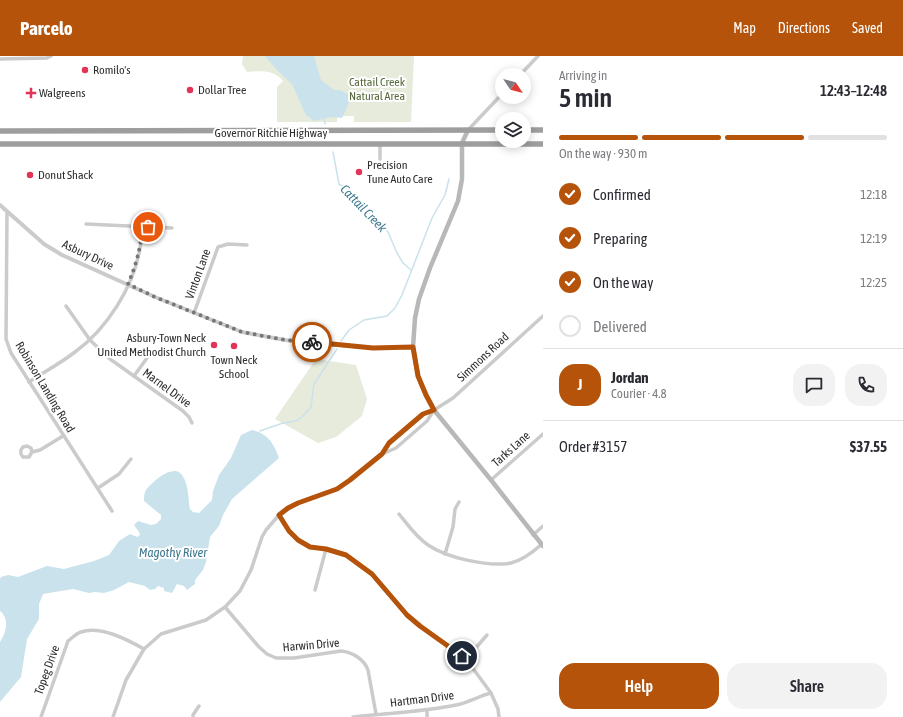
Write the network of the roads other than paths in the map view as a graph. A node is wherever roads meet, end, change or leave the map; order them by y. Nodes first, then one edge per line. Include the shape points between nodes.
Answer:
1 (51, 56) edge
2 (538, 56) edge
3 (0, 58) edge
4 (527, 68) edge
5 (495, 101) edge
6 (468, 130) junction
7 (495, 130) edge
8 (531, 130) edge
9 (543, 130) edge
10 (0, 131) edge
11 (462, 143) junction
12 (0, 144) edge
13 (380, 144) junction
14 (543, 144) edge
15 (380, 159) dead end
16 (0, 205) edge
17 (7, 212) junction
18 (86, 224) dead end
19 (142, 227) junction
20 (172, 228) dead end
21 (247, 245) dead end
22 (128, 284) junction
23 (66, 306) dead end
24 (194, 313) junction
25 (543, 316) edge
26 (0, 319) edge
27 (5, 319) junction
28 (90, 340) junction
29 (413, 347) junction
30 (147, 358) dead end
31 (134, 376) junction
32 (29, 382) junction
33 (434, 410) junction
34 (192, 423) dead end
35 (543, 434) edge
36 (63, 436) junction
37 (32, 452) dead end
38 (382, 454) junction
39 (131, 459) dead end
40 (491, 480) junction
41 (98, 488) junction
42 (459, 502) dead end
43 (112, 511) dead end
44 (399, 514) dead end
45 (279, 515) junction
46 (543, 526) edge
47 (533, 534) junction
48 (542, 545) edge
49 (326, 549) junction
50 (445, 554) junction
51 (315, 590) dead end
52 (226, 607) junction
53 (487, 636) dead end
54 (144, 649) junction
55 (466, 659) junction
56 (491, 693) junction
57 (199, 706) dead end
58 (427, 710) junction
59 (376, 714) junction
60 (41, 717) edge
61 (113, 717) edge
62 (193, 717) edge
63 (353, 717) edge
64 (427, 717) edge
65 (499, 717) edge

1 - 3 street
2 - 4 street
5 - 6 street
6 - 7 highway, Governor Ritchie Highway
6 - 10 highway, Governor Ritchie Highway
6 - 11 main road
8 - 9 highway
11 - 13 highway, Governor Ritchie Highway
11 - 14 highway, Governor Ritchie Highway
11 - 29 main road via 460,193 419,299
12 - 13 highway, Governor Ritchie Highway
13 - 15 street
16 - 17 street, Asbury Drive
17 - 22 street, Asbury Drive via 44,244 62,255
17 - 27 street, Robinson Landing Road
18 - 19 street
19 - 20 street
19 - 22 street via 136,265
21 - 24 street, Vinton Lane via 228,244 218,247
22 - 24 street, Asbury Drive
22 - 28 street via 114,312
23 - 28 street, Marnel Drive
24 - 29 street, Asbury Drive via 242,332 285,340 373,348
25 - 33 street, Simmons Road via 453,398
26 - 27 street
27 - 32 street, Robinson Landing Road via 6,339 11,353
28 - 31 street, Marnel Drive via 110,359
28 - 32 street
29 - 33 main road via 418,376
30 - 31 street
31 - 34 street, Marnel Drive via 183,411
32 - 36 street, Robinson Landing Road
33 - 38 street, Simmons Road via 423,414 389,443
33 - 38 street via 428,421 396,448
33 - 40 main road
35 - 40 street, Tarks Lane
36 - 37 street
36 - 41 street, Robinson Landing Road
38 - 45 street via 337,489 298,503
39 - 41 street via 119,474
40 - 47 main road
41 - 43 street, Robinson Landing Road
42 - 50 street via 455,509
44 - 50 street via 421,540
45 - 49 street via 298,540 310,547
45 - 52 street via 262,537 251,570 240,591
46 - 47 street
47 - 48 main road
48 - 50 street via 527,556 510,563 485,563
49 - 51 street
49 - 55 street via 346,555 372,574 407,615
52 - 54 street via 206,620 161,634
52 - 59 street, Harwin Drive via 259,647 276,658 341,651 357,657 366,664 368,670
53 - 55 street
54 - 60 street, Topeg Drive via 127,639 100,631 82,632 75,636 68,641
54 - 61 street via 126,680
55 - 56 street
56 - 58 street, Hartman Drive via 458,705
56 - 65 street
57 - 62 street
58 - 59 street, Hartman Drive
58 - 64 street
59 - 63 street, Hartman Drive

